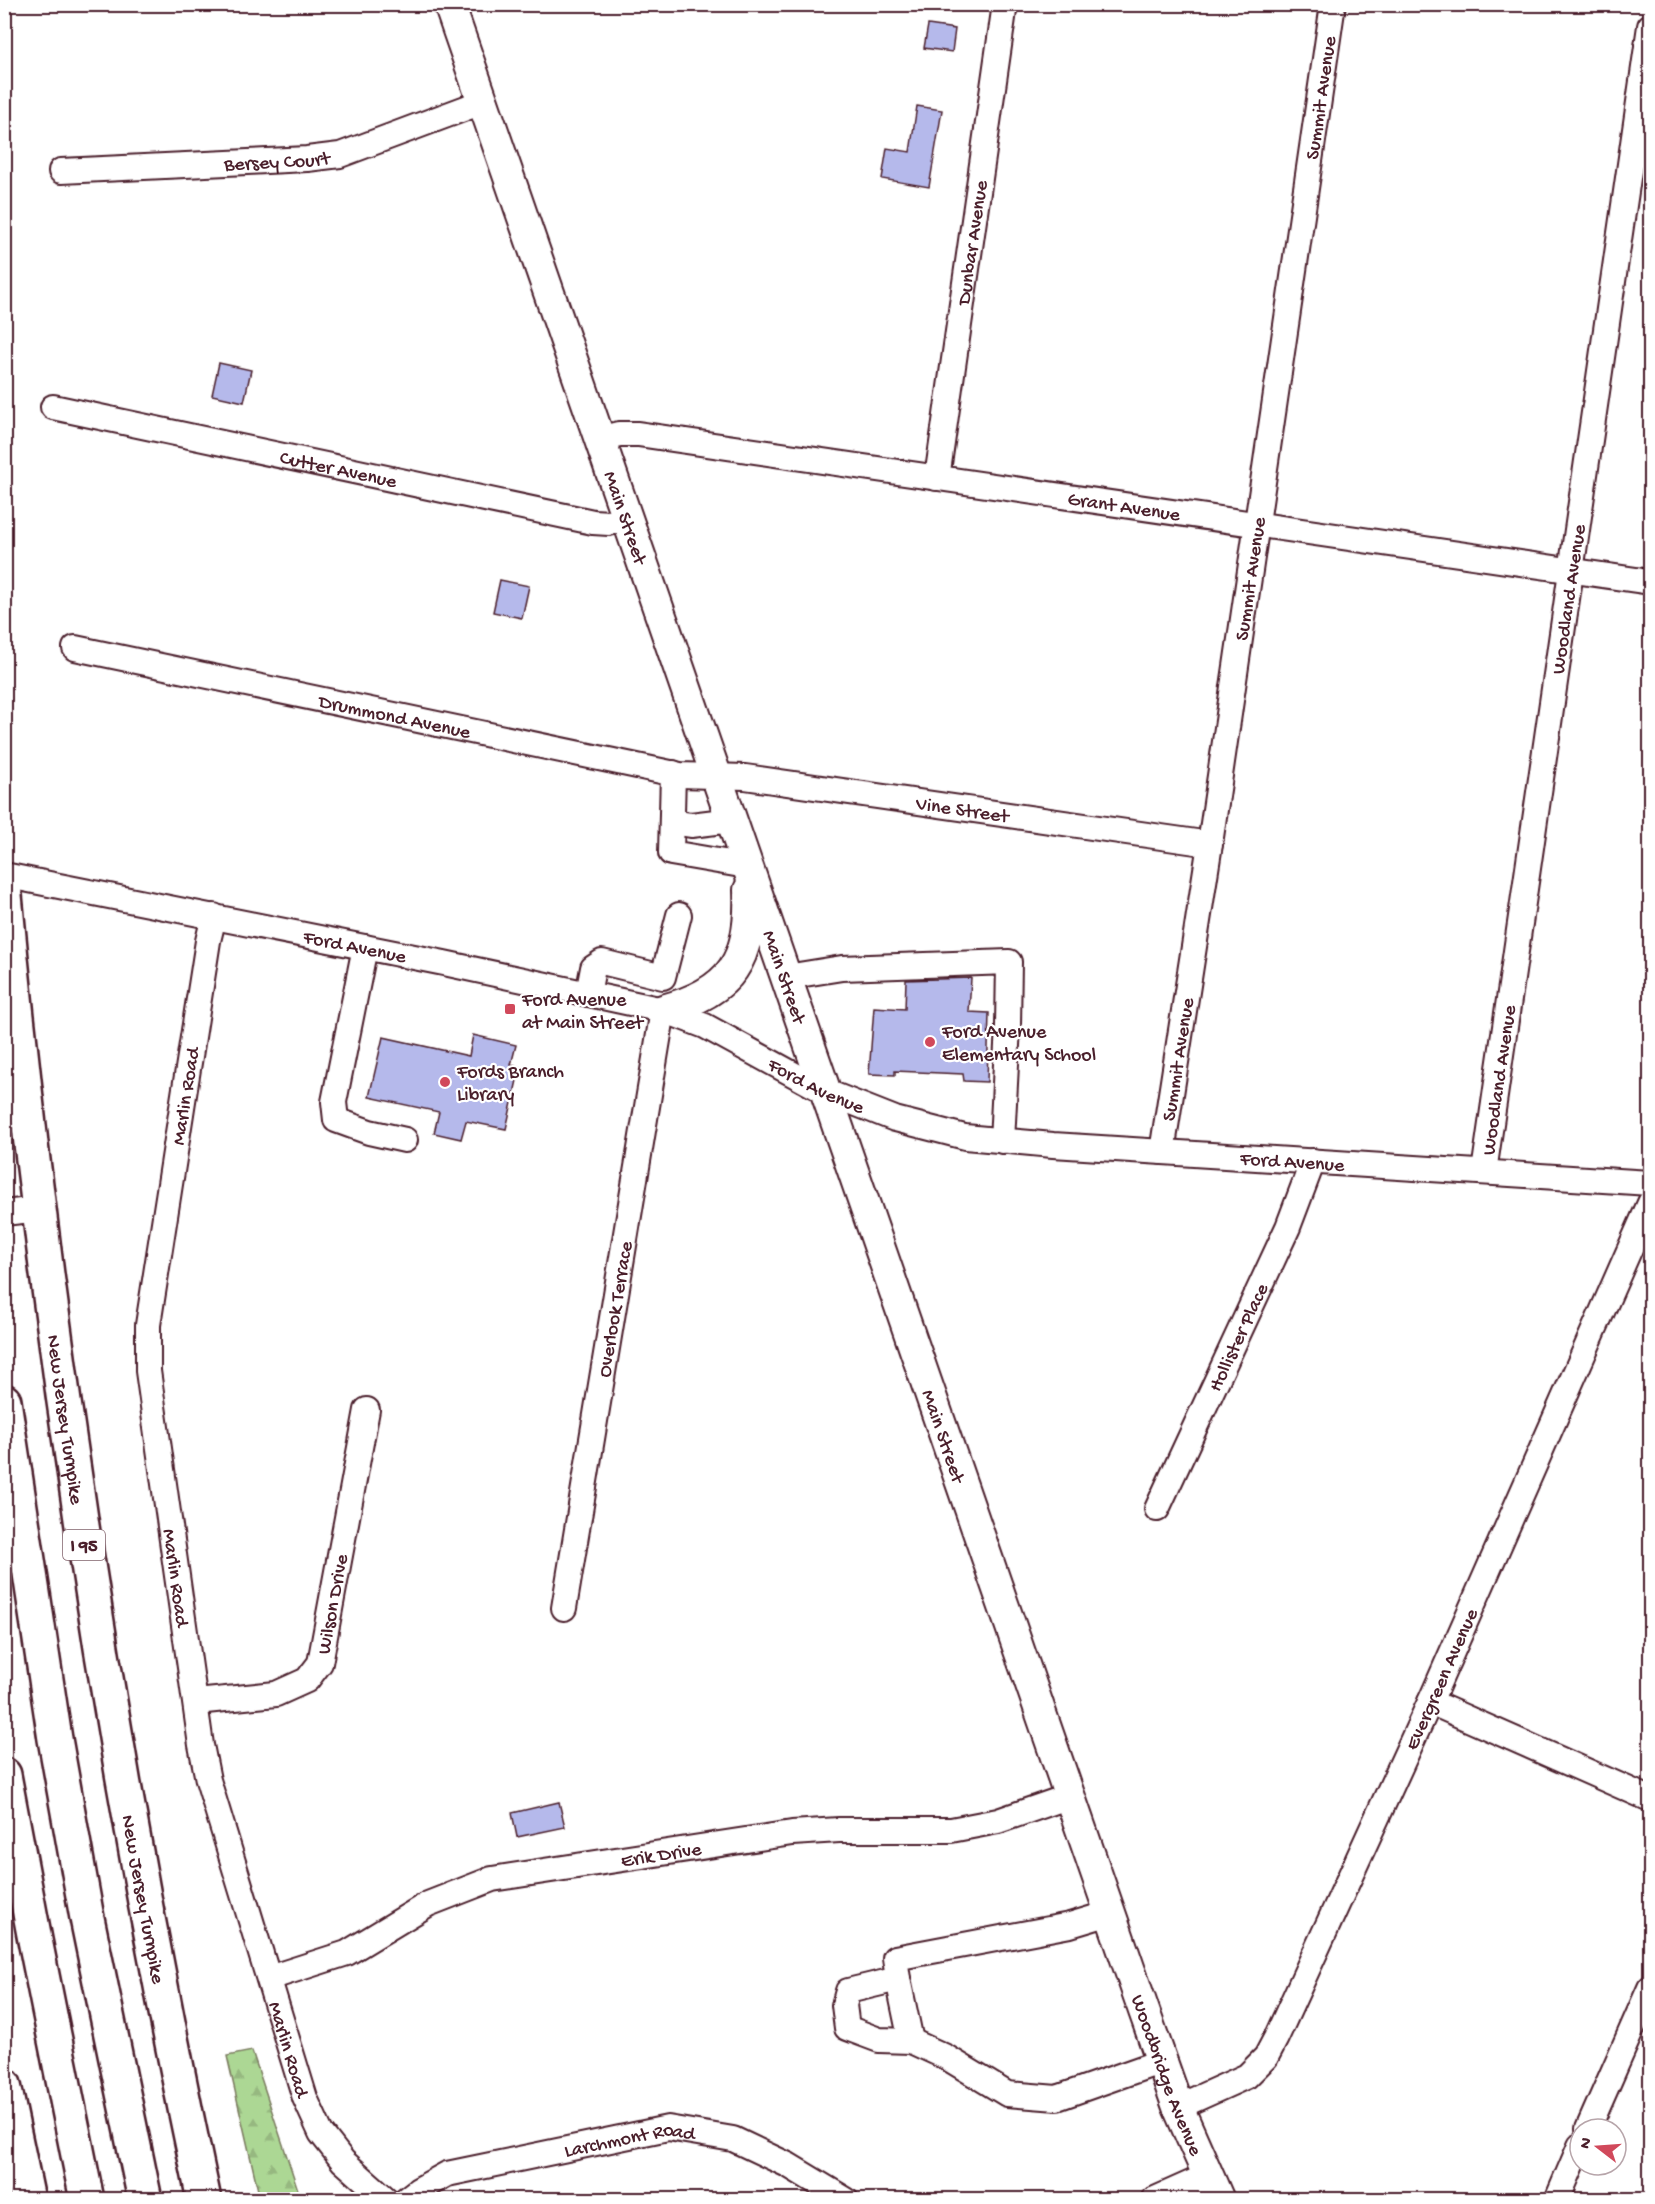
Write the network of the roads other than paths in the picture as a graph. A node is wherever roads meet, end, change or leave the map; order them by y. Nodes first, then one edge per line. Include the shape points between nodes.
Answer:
1 (449, 4) edge
2 (1005, 4) edge
3 (1333, 4) edge
4 (1650, 26) edge
5 (482, 102) junction
6 (61, 171) dead end
7 (53, 407) dead end
8 (599, 439) junction
9 (937, 478) junction
10 (627, 518) junction
11 (1256, 525) junction
12 (1573, 571) junction
13 (1650, 582) edge
14 (75, 648) dead end
15 (673, 773) junction
16 (716, 776) junction
17 (732, 820) junction
18 (672, 822) junction
19 (1210, 844) junction
20 (747, 866) junction
21 (4, 875) edge
22 (4, 885) edge
23 (680, 915) dead end
24 (214, 916) junction
25 (365, 947) junction
26 (653, 975) junction
27 (786, 977) junction
28 (588, 994) junction
29 (655, 1008) junction
30 (824, 1091) junction
31 (405, 1140) dead end
32 (1002, 1141) junction
33 (1162, 1152) junction
34 (1313, 1161) junction
35 (1484, 1172) junction
36 (1650, 1183) edge
37 (1650, 1203) edge
38 (39, 1209) junction
39 (4, 1213) edge
40 (4, 1401) edge
41 (367, 1410) dead end
42 (1157, 1509) dead end
43 (564, 1608) dead end
44 (196, 1702) junction
45 (1430, 1702) junction
46 (4, 1775) edge
47 (1070, 1796) junction
48 (1650, 1799) edge
49 (1110, 1913) junction
50 (1122, 1947) joint
51 (269, 1978) junction
52 (898, 1979) junction
53 (1650, 1988) edge
54 (911, 2041) junction
55 (1162, 2061) junction
56 (4, 2085) edge
57 (1178, 2107) junction
58 (1593, 2117) edge
59 (1568, 2174) edge
60 (1214, 2187) edge
61 (28, 2199) edge
62 (87, 2199) edge
63 (145, 2199) edge
64 (204, 2199) edge
65 (387, 2199) edge
66 (405, 2199) edge
67 (846, 2199) edge
68 (1153, 2199) edge
69 (1557, 2199) edge

1 - 5 main road, Main Street
2 - 9 street, Dunbar Avenue
3 - 11 street, Summit Avenue
4 - 12 street, Woodland Avenue
5 - 6 street, Bersey Court via 340,155
5 - 8 main road, Main Street
7 - 10 street, Cutter Avenue via 593,522
8 - 9 street, Grant Avenue via 638,434
8 - 10 main road, Main Street
9 - 11 street, Grant Avenue
10 - 16 main road, Main Street
11 - 12 street, Grant Avenue
11 - 19 street, Summit Avenue
12 - 13 street, Grant Avenue
12 - 35 street, Woodland Avenue
14 - 15 street, Drummond Avenue
15 - 16 street, Drummond Avenue
15 - 18 street
16 - 17 main road, Main Street
16 - 19 street, Vine Street
17 - 18 street via 691,825
17 - 20 main road, Main Street
18 - 20 street via 671,853
19 - 33 street, Summit Avenue
20 - 27 main road, Main Street
20 - 29 main road via 747,928 734,970 706,995
21 - 24 street, Ford Avenue
22 - 38 highway, New Jersey Turnpike / I 95
23 - 26 street via 663,977
24 - 25 street, Ford Avenue
24 - 44 street, Marlin Road via 148,1325 148,1371
25 - 28 street, Ford Avenue
25 - 31 street via 334,1102 336,1120
26 - 28 street via 602,962 593,968
26 - 29 street, Overlook Terrace
27 - 30 main road, Main Street
27 - 32 street via 842,968 1009,962
28 - 29 street, Ford Avenue
29 - 30 street, Ford Avenue via 705,1026
29 - 43 street, Overlook Terrace
30 - 32 street, Ford Avenue via 923,1128
30 - 47 main road, Main Street
32 - 33 street, Ford Avenue
33 - 34 street, Ford Avenue
34 - 35 street, Ford Avenue
34 - 42 street, Hollister Place via 1288,1227
35 - 36 street, Ford Avenue
37 - 45 street, Evergreen Avenue
38 - 39 street
38 - 64 highway, New Jersey Turnpike / I 95 via 112,1728
40 - 63 highway via 55,1738 87,1918
41 - 44 street, Wilson Drive via 320,1663 307,1680 276,1694
44 - 51 street, Marlin Road via 208,1780
45 - 48 street
45 - 57 street, Evergreen Avenue via 1266,2057 1247,2076
46 - 62 highway
47 - 49 main road, Main Street
47 - 51 street, Erik Drive via 975,1827 792,1833 492,1879 428,1904 347,1953
49 - 50 main road, Main Street
49 - 52 street via 1070,1925 895,1958
50 - 55 main road, Woodbridge Avenue
51 - 65 street, Marlin Road via 305,2098 321,2133 343,2161
52 - 54 street
52 - 54 street via 848,1991 844,2005 847,2028 879,2040
53 - 58 street
54 - 55 street via 1007,2094 1057,2098
55 - 57 main road, Woodbridge Avenue
56 - 61 highway
57 - 60 main road, Woodbridge Avenue
59 - 69 street
60 - 68 street
66 - 67 street, Larchmont Road via 447,2174 668,2128 733,2139

